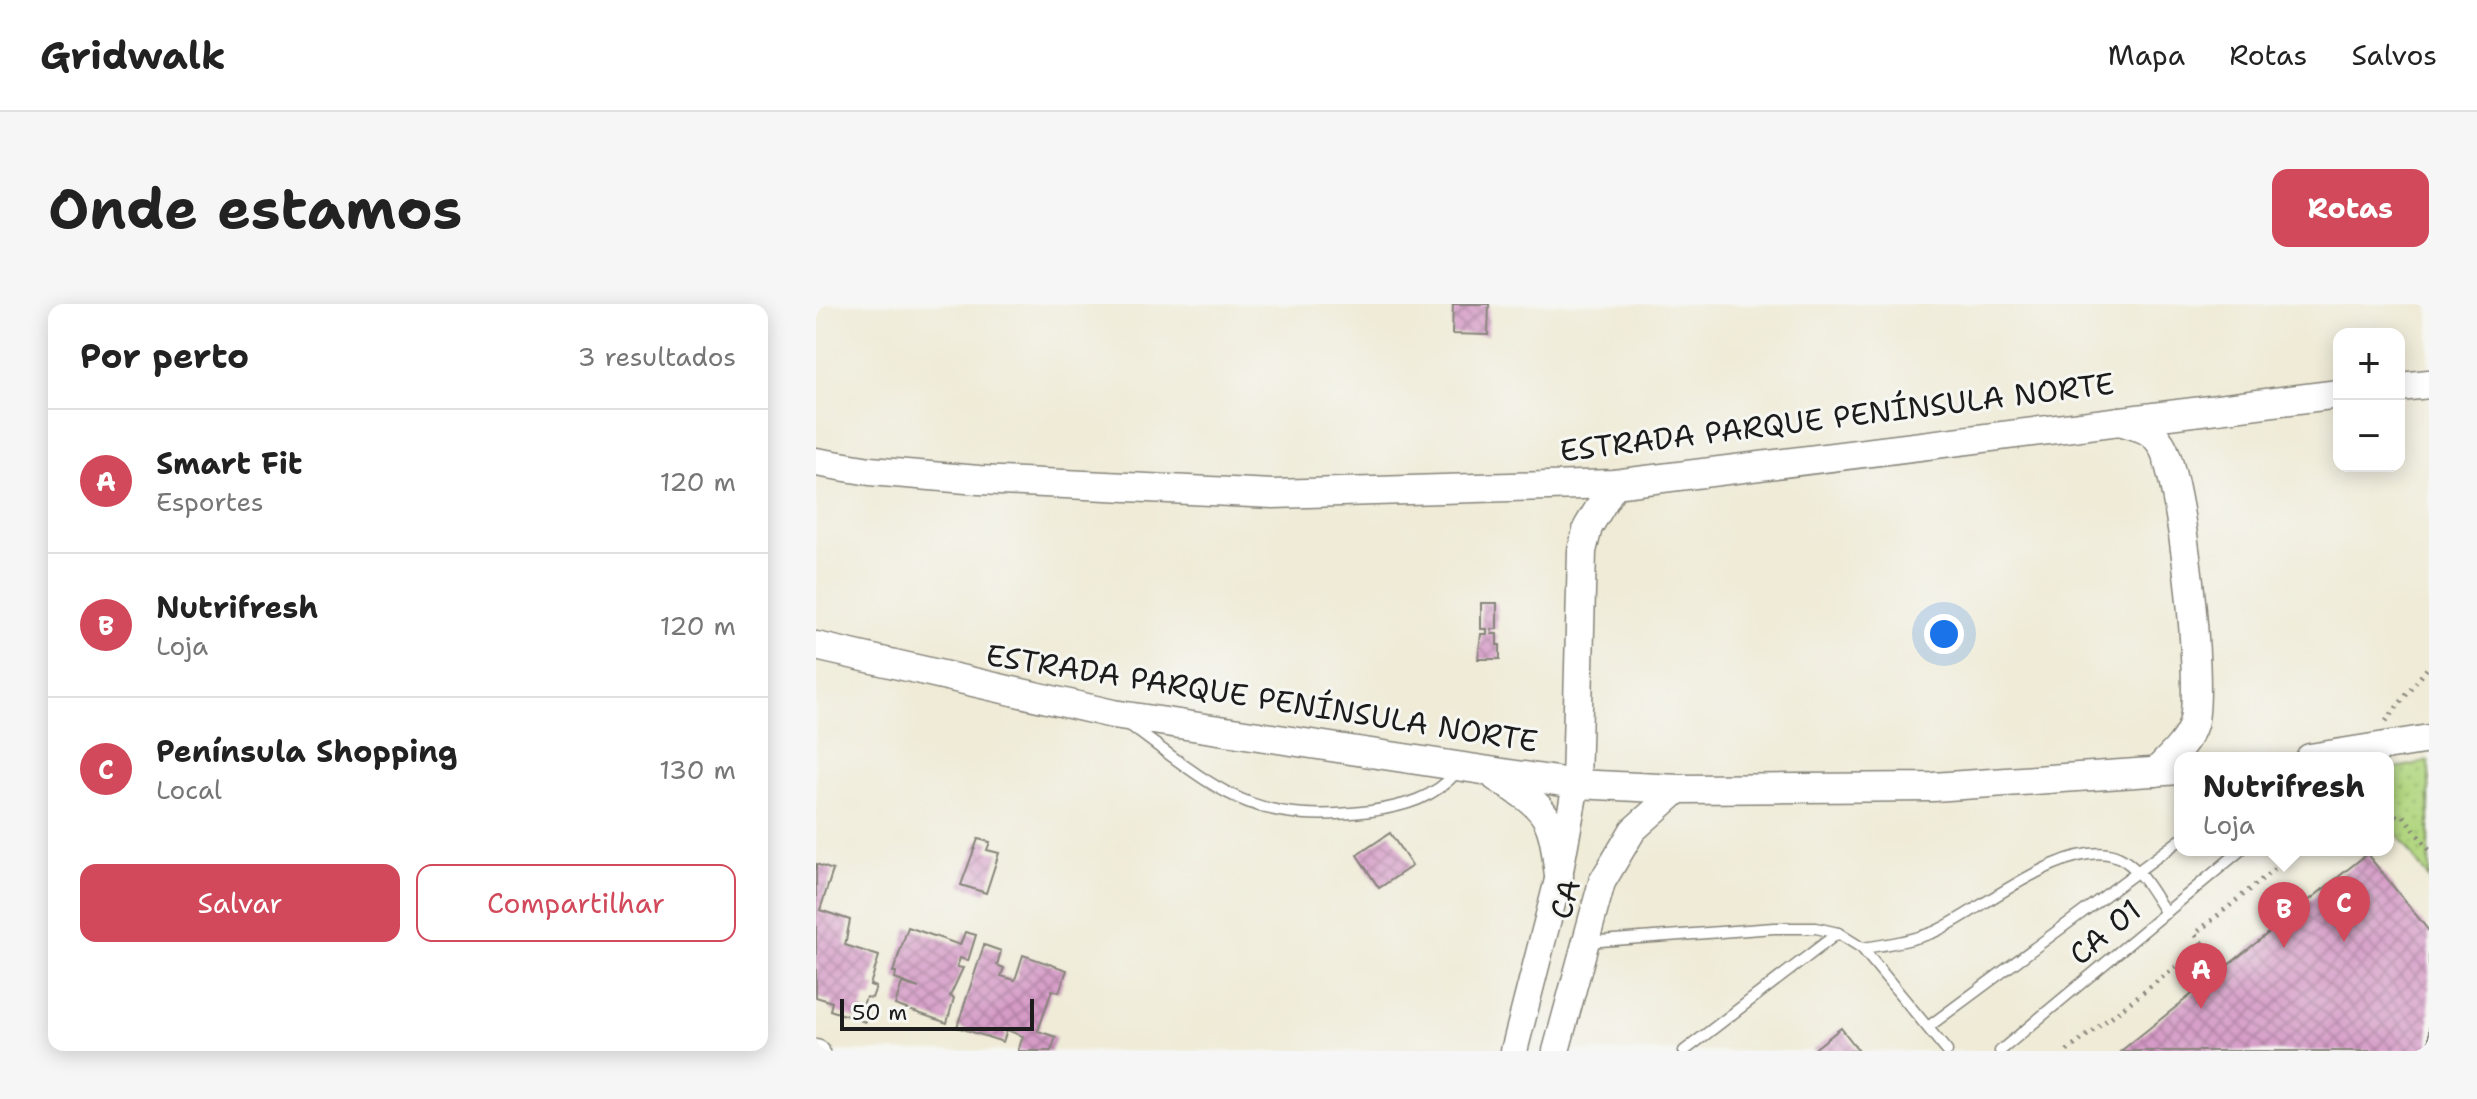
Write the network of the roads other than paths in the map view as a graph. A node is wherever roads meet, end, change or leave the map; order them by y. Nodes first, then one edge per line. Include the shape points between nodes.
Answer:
1 (2429, 384) edge
2 (2405, 386) edge
3 (2333, 395) edge
4 (2114, 419) junction
5 (816, 462) edge
6 (1614, 484) junction
7 (816, 646) edge
8 (1113, 714) junction
9 (2429, 739) edge
10 (2178, 752) edge
11 (2350, 752) edge
12 (1461, 768) junction
13 (2168, 771) edge
14 (1489, 772) junction
15 (1576, 784) junction
16 (1679, 789) junction
17 (2174, 845) edge
18 (2234, 856) edge
19 (2138, 872) junction
20 (1559, 876) junction
21 (2166, 913) junction
22 (1838, 933) junction
23 (1586, 942) junction
24 (1862, 948) junction
25 (1928, 1027) junction
26 (1514, 1051) edge
27 (1556, 1051) edge
28 (1684, 1051) edge
29 (1947, 1051) edge
30 (2000, 1051) edge

1 - 2 main road
3 - 4 main road, ESTRADA PARQUE PENÍNSULA NORTE
4 - 6 main road, ESTRADA PARQUE PENÍNSULA NORTE
4 - 10 main road via 2147,429 2169,459 2197,704
5 - 6 main road, ESTRADA PARQUE PENÍNSULA NORTE via 979,480 1273,494
6 - 15 main road via 1588,527 1582,551
7 - 8 main road, ESTRADA PARQUE PENÍNSULA NORTE
8 - 12 main road, ESTRADA PARQUE PENÍNSULA NORTE
8 - 12 lane via 1207,785 1268,812 1321,817 1389,808 1442,788
9 - 11 main road
12 - 14 main road, ESTRADA PARQUE PENÍNSULA NORTE
13 - 16 main road, ESTRADA PARQUE PENÍNSULA NORTE via 1933,787
14 - 15 main road, ESTRADA PARQUE PENÍNSULA NORTE
14 - 20 main road via 1546,814
15 - 16 main road, ESTRADA PARQUE PENÍNSULA NORTE
15 - 20 street, CA
16 - 23 street, CA via 1618,850 1602,882
17 - 19 lane, CA 01
18 - 21 lane, CA 01
19 - 21 lane
19 - 24 lane via 2106,853 2071,860 1998,892 1935,932
19 - 25 lane, CA 01
20 - 26 street, CA
21 - 30 lane, CA 01
22 - 23 lane via 1774,928
22 - 24 lane
22 - 28 lane
23 - 27 street, CA
24 - 25 lane
25 - 29 lane

